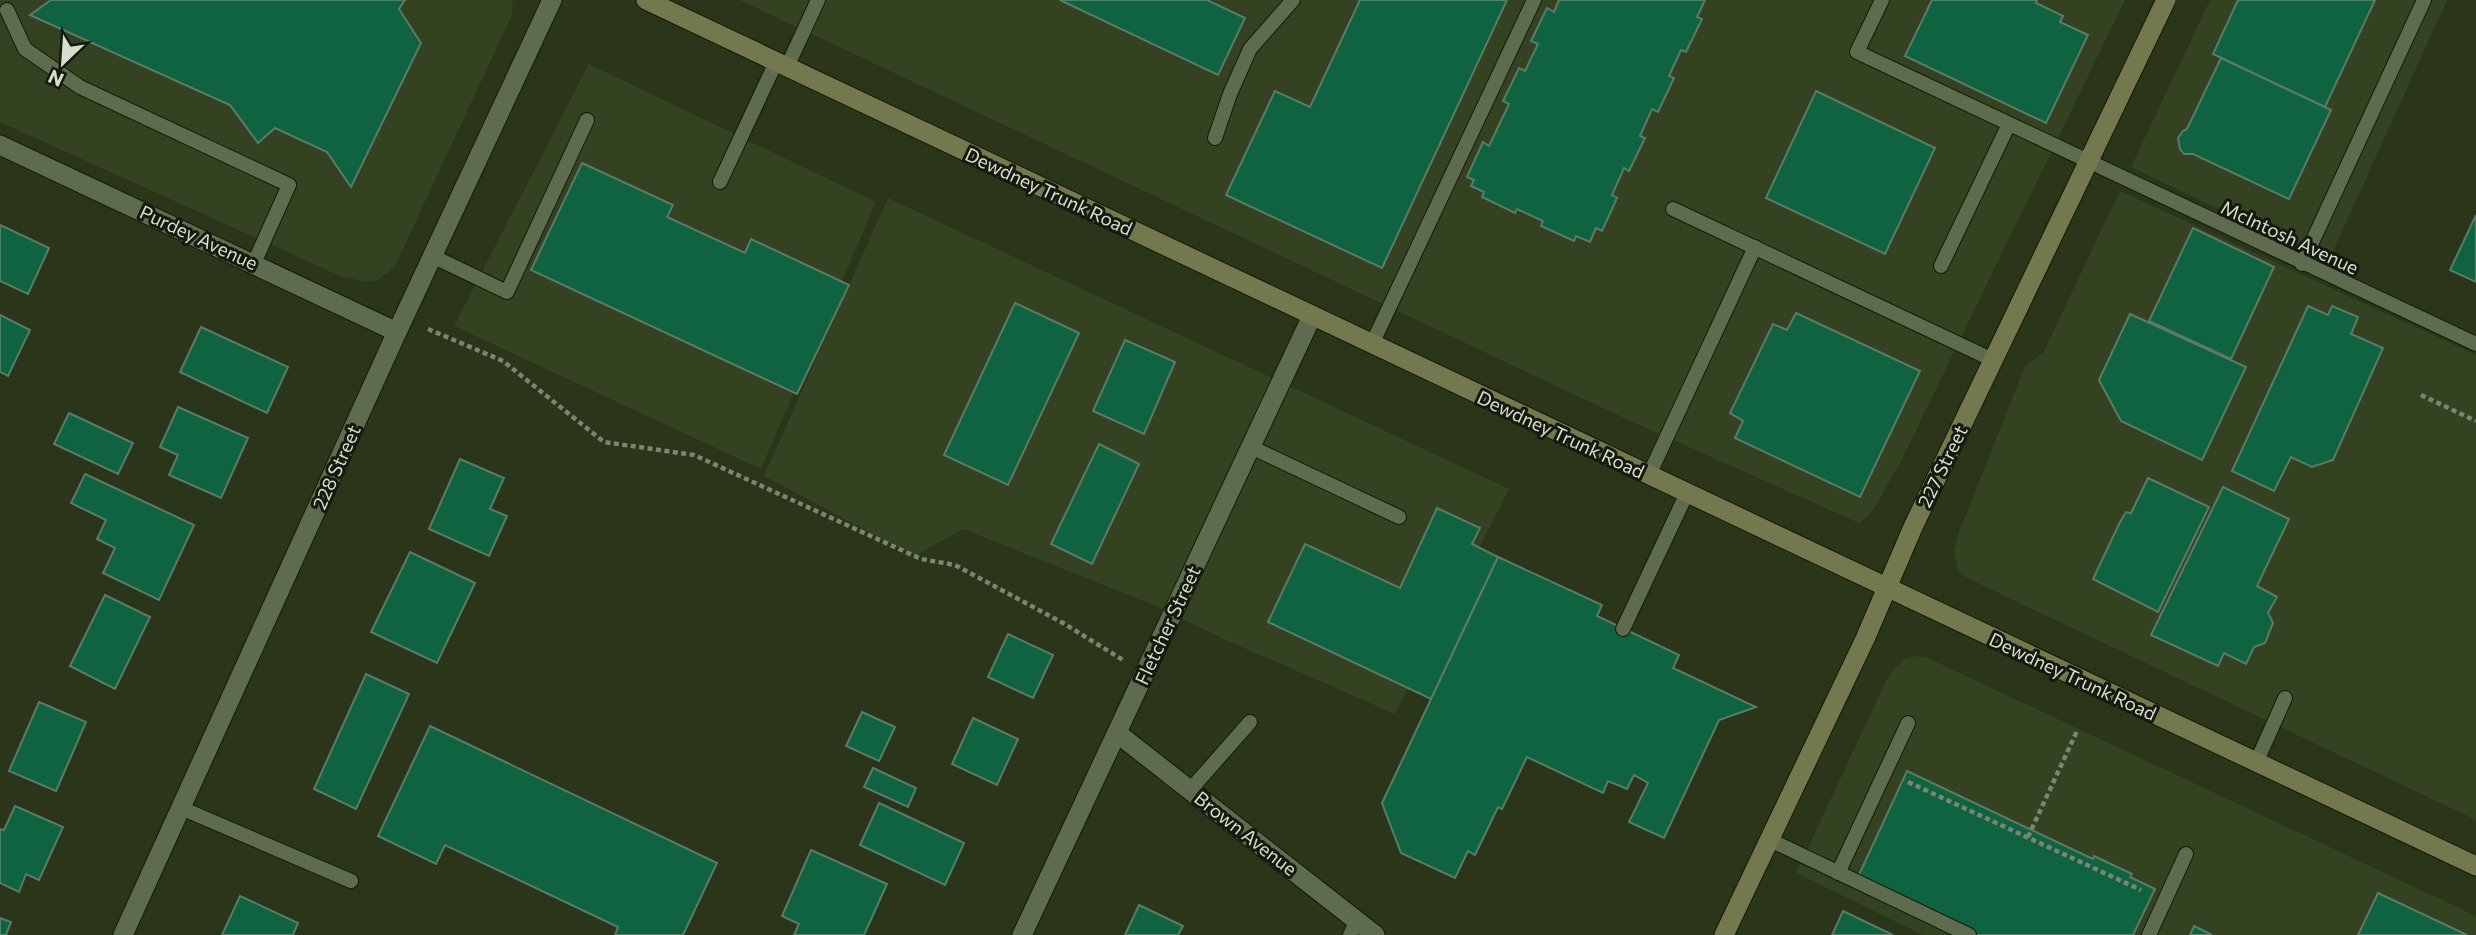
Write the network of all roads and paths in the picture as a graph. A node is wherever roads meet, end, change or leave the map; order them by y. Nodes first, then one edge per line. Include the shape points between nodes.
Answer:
1 (552, 0) edge
2 (646, 0) edge
3 (818, 0) edge
4 (1293, 0) edge
5 (1534, 0) edge
6 (1882, 0) edge
7 (2424, 0) edge
8 (2162, 1) edge
9 (7, 10) dead end
10 (781, 64) junction
11 (587, 120) dead end
12 (2009, 124) junction
13 (1215, 138) dead end
14 (0, 145) edge
15 (2089, 162) junction
16 (720, 181) dead end
17 (1673, 209) dead end
18 (1755, 247) junction
19 (432, 256) junction
20 (254, 263) junction
21 (2302, 264) junction
22 (1941, 266) dead end
23 (1312, 316) junction
24 (400, 325) junction
25 (1372, 344) junction
26 (2476, 344) edge
27 (1993, 360) junction
28 (2421, 395) dead end
29 (2476, 421) edge
30 (1251, 447) junction
31 (1649, 475) junction
32 (1687, 493) junction
33 (1399, 517) dead end
34 (1887, 588) junction
35 (1623, 629) dead end
36 (1146, 670) junction
37 (2285, 698) dead end
38 (1250, 722) dead end
39 (1908, 723) dead end
40 (2077, 731) dead end
41 (1117, 733) junction
42 (2256, 763) junction
43 (1885, 772) junction
44 (1191, 789) junction
45 (181, 808) junction
46 (2028, 837) junction
47 (1770, 840) junction
48 (2186, 854) dead end
49 (2476, 866) edge
50 (1838, 873) junction
51 (352, 881) dead end
52 (2141, 890) dead end
53 (1353, 928) edge
54 (122, 935) edge
55 (1022, 935) edge
56 (1375, 935) edge
57 (1724, 935) edge
58 (1969, 935) edge
59 (2149, 935) edge

1 - 19 street, 228 Street
2 - 10 main road, Dewdney Trunk Road
3 - 10 lane
4 - 13 lane via 1250,49
5 - 25 lane
6 - 12 lane, McIntosh Avenue via 1857,52
7 - 21 lane
8 - 15 main road, 227 Street
9 - 20 lane via 25,49 80,87 289,185
10 - 16 lane
10 - 23 main road, Dewdney Trunk Road
11 - 19 lane via 507,292
12 - 15 lane, McIntosh Avenue
12 - 22 lane
14 - 20 street, Purdey Avenue
15 - 21 lane, McIntosh Avenue
15 - 27 main road, 227 Street
17 - 18 lane
18 - 27 lane
18 - 31 lane
19 - 24 street, 228 Street
20 - 24 street, Purdey Avenue
21 - 26 lane, McIntosh Avenue
23 - 25 main road, Dewdney Trunk Road
23 - 30 street, Fletcher Street
24 - 36 path via 503,362 604,442 694,455 921,559 955,565
24 - 45 street, 228 Street
25 - 31 main road, Dewdney Trunk Road
27 - 34 main road, 227 Street
28 - 29 path
30 - 33 lane
30 - 36 street, Fletcher Street
31 - 32 main road, Dewdney Trunk Road
32 - 34 main road, Dewdney Trunk Road
32 - 35 lane
34 - 42 main road, Dewdney Trunk Road
34 - 47 main road, 227 Street
36 - 41 street, Fletcher Street
37 - 42 lane
38 - 44 lane
39 - 43 lane
40 - 46 path
41 - 44 street, Brown Avenue
41 - 55 street, Fletcher Street
42 - 49 main road, Dewdney Trunk Road
43 - 46 path
43 - 50 lane
44 - 53 street, Brown Avenue
45 - 51 lane
45 - 54 street, 228 Street
46 - 52 path
47 - 50 lane
47 - 57 main road, 227 Street
48 - 59 lane
50 - 58 lane
53 - 56 street, Brown Avenue

